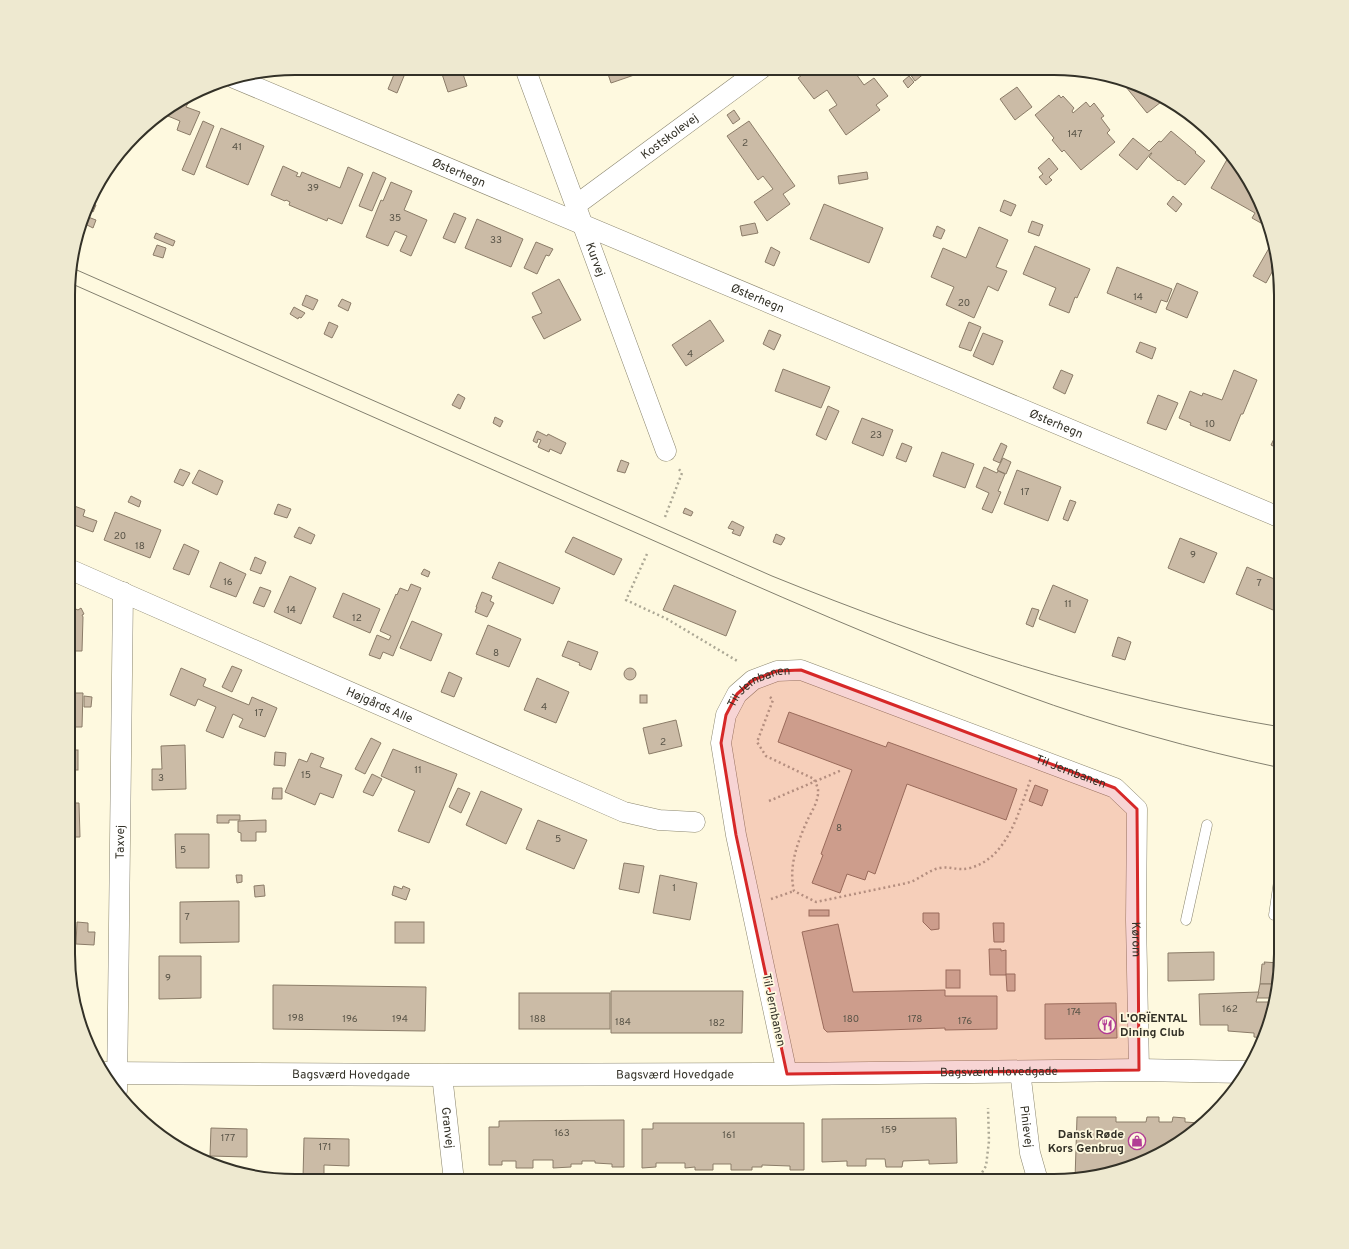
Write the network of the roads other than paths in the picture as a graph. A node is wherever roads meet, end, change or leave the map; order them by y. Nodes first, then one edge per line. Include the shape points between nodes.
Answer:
1 (528, 75) edge
2 (752, 75) edge
3 (242, 81) edge
4 (576, 205) junction
5 (583, 224) junction
6 (666, 451) road end
7 (1274, 515) edge
8 (75, 572) edge
9 (123, 592) junction
10 (1137, 809) joint
11 (694, 822) dead end
12 (1207, 825) dead end
13 (1186, 920) dead end
14 (1139, 1070) junction
15 (1020, 1072) junction
16 (1240, 1072) edge
17 (787, 1074) junction
18 (442, 1075) junction
19 (113, 1078) edge
20 (113, 1079) edge
21 (453, 1174) edge
22 (1036, 1174) edge

1 - 4 street, Kurvej
2 - 4 street, Kostskolevej
3 - 5 street, Østerhegn
4 - 5 street, Kurvej
5 - 6 street, Kurvej
5 - 7 street, Østerhegn
8 - 9 street, Højgårds Alle
9 - 11 street, Højgårds Alle via 624,812 659,820
9 - 19 street, Taxvej
10 - 14 street, Kørom
10 - 17 street, Til Jernbanen via 1115,788 801,670 777,671 753,680 737,694 726,715 721,743 736,835
12 - 13 lane
14 - 15 street, Bagsværd Hovedgade
14 - 16 street, Bagsværd Hovedgade
15 - 17 street, Bagsværd Hovedgade
15 - 22 street, Pinievej via 1030,1153
17 - 18 street, Bagsværd Hovedgade
18 - 20 street, Bagsværd Hovedgade
18 - 21 street, Granvej

